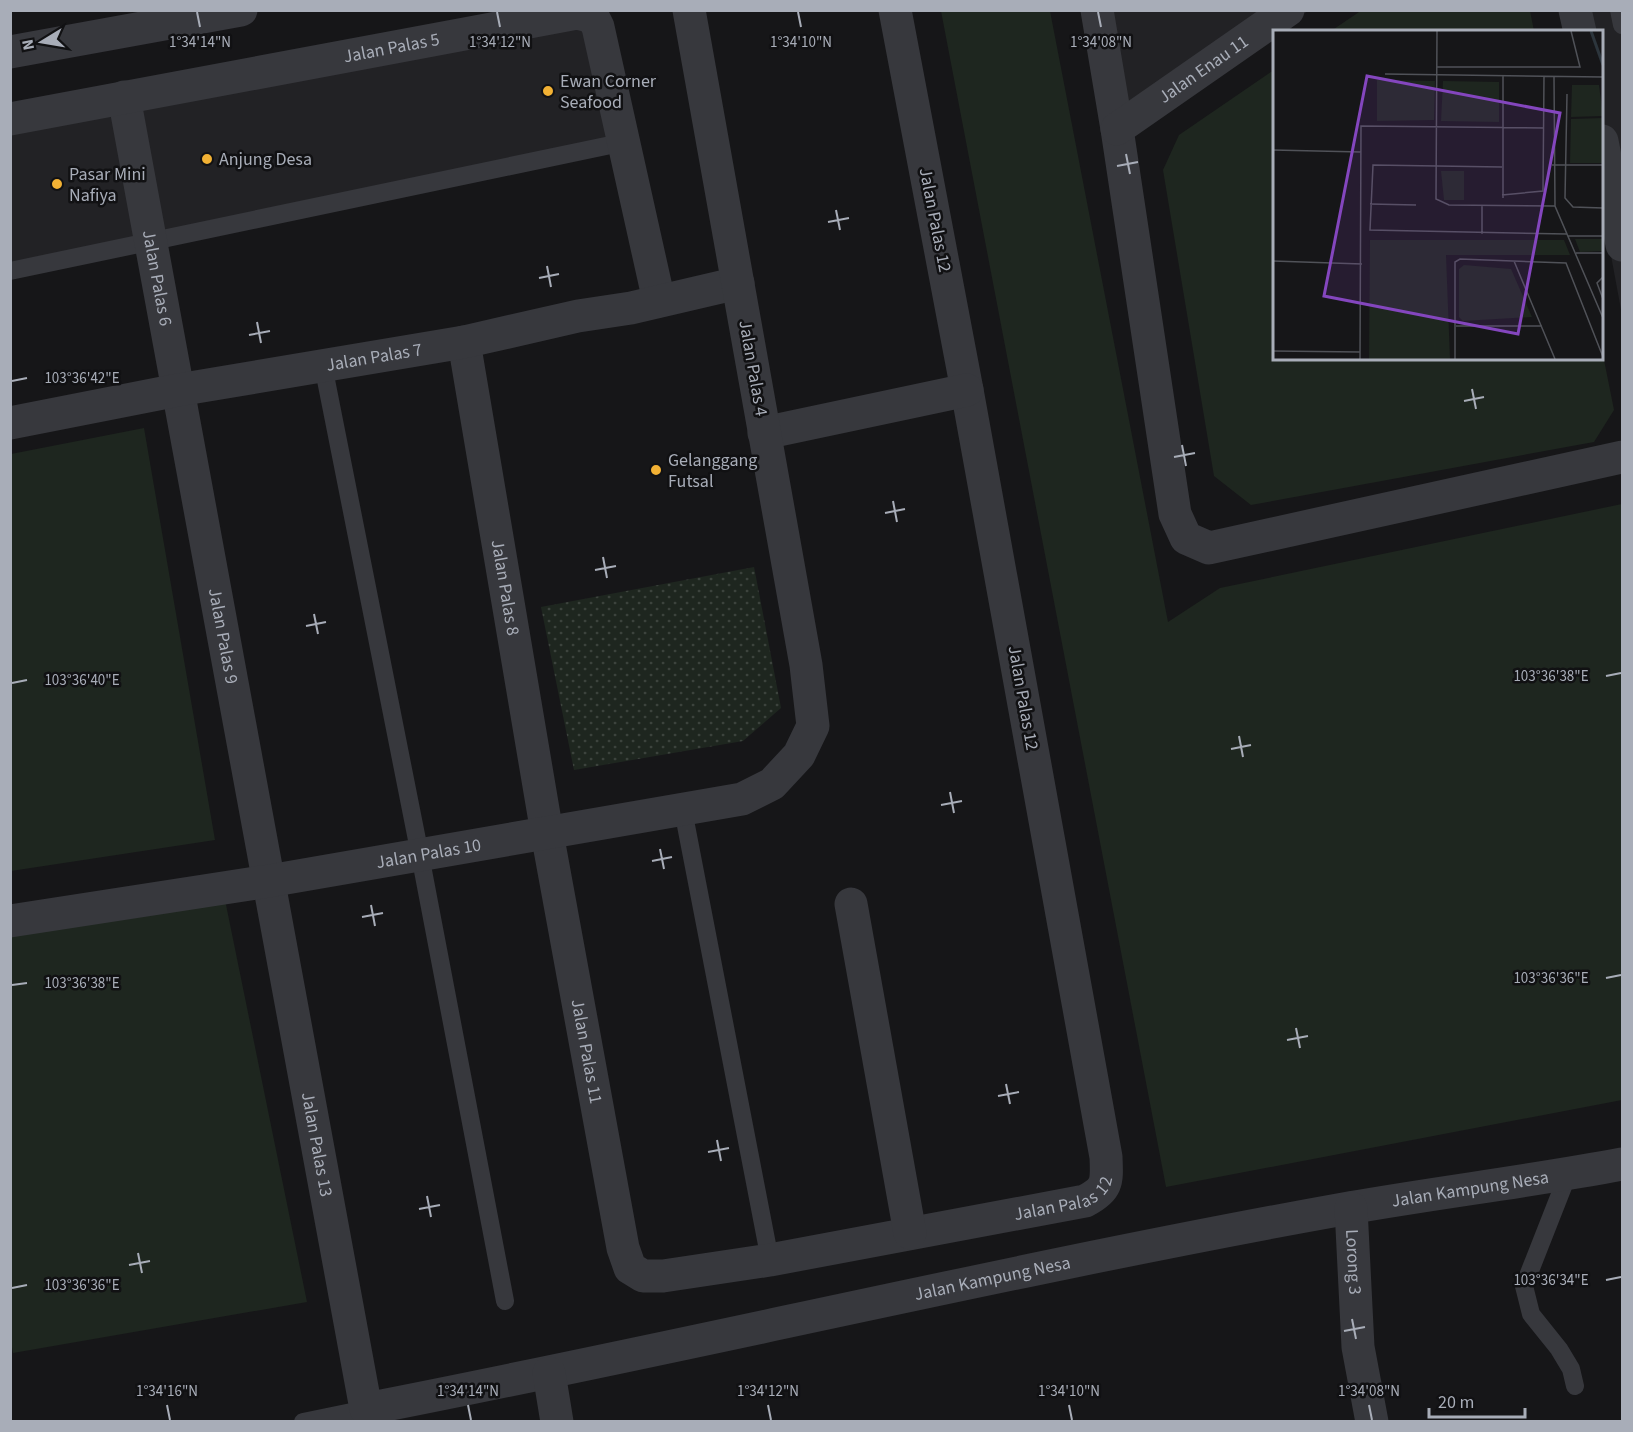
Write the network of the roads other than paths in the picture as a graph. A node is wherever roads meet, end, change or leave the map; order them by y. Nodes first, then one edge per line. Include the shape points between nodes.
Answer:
1 (241, 10) edge
2 (689, 10) edge
3 (895, 10) edge
4 (1097, 10) edge
5 (1288, 10) edge
6 (1575, 10) edge
7 (1619, 10) edge
8 (1623, 25) edge
9 (1580, 30) edge
10 (10, 52) edge
11 (124, 97) junction
12 (10, 119) edge
13 (1117, 129) junction
14 (625, 142) junction
15 (1603, 146) edge
16 (151, 242) junction
17 (1623, 245) edge
18 (10, 271) edge
19 (738, 283) junction
20 (659, 301) junction
21 (464, 342) junction
22 (323, 365) junction
23 (178, 390) junction
24 (967, 390) junction
25 (10, 423) edge
26 (764, 433) junction
27 (1623, 457) edge
28 (813, 726) joint
29 (683, 810) junction
30 (547, 833) junction
31 (420, 855) junction
32 (269, 881) junction
33 (852, 904) dead end
34 (10, 921) edge
35 (1623, 1164) edge
36 (1568, 1174) junction
37 (1351, 1208) junction
38 (910, 1233) junction
39 (770, 1260) junction
40 (630, 1268) joint
41 (505, 1301) dead end
42 (549, 1373) junction
43 (1575, 1386) dead end
44 (366, 1409) junction
45 (303, 1422) edge
46 (557, 1422) edge
47 (1372, 1422) edge

1 - 10 street
2 - 19 street, Jalan Palas 4
3 - 24 street, Jalan Palas 12
4 - 13 street
5 - 13 street, Jalan Enau 11
6 - 9 street
7 - 8 lane
11 - 12 street, Jalan Palas 5
11 - 14 street, Jalan Palas 5 via 577,13 592,17 598,27
11 - 16 street, Jalan Palas 6
13 - 27 street via 1175,514 1186,538 1209,548
14 - 16 lane
14 - 20 street, Jalan Palas 5
15 - 17 street
16 - 18 lane
16 - 23 street, Jalan Palas 6
19 - 20 street, Jalan Palas 7
19 - 26 street, Jalan Palas 4
20 - 21 street, Jalan Palas 7
21 - 22 street, Jalan Palas 7
21 - 30 street, Jalan Palas 8
22 - 23 street, Jalan Palas 7
22 - 31 lane
23 - 25 street, Jalan Palas 7
23 - 32 street, Jalan Palas 9
24 - 26 street
24 - 38 street, Jalan Palas 12 via 1102,1134 1107,1182 1098,1194 1085,1201
26 - 28 street, Jalan Palas 4 via 806,665
28 - 29 street, Jalan Palas 10 via 799,755 772,784 742,799
29 - 30 street, Jalan Palas 10
29 - 39 lane
30 - 31 street, Jalan Palas 10
30 - 40 street, Jalan Palas 11 via 623,1248
31 - 32 street, Jalan Palas 10
31 - 41 lane
32 - 34 street, Jalan Palas 10
32 - 44 street, Jalan Palas 13
33 - 38 street
35 - 36 street, Jalan Kampung Nesa
36 - 37 street, Jalan Kampung Nesa
36 - 43 lane via 1524,1286 1531,1314 1559,1349 1571,1369
37 - 42 street, Jalan Kampung Nesa via 960,1284
37 - 47 street, Lorong 3 via 1358,1347
38 - 39 street, Jalan Palas 12
39 - 40 street, Jalan Palas 12 via 663,1276 642,1276
42 - 44 street, Jalan Kampung Nesa
42 - 46 street
44 - 45 lane

